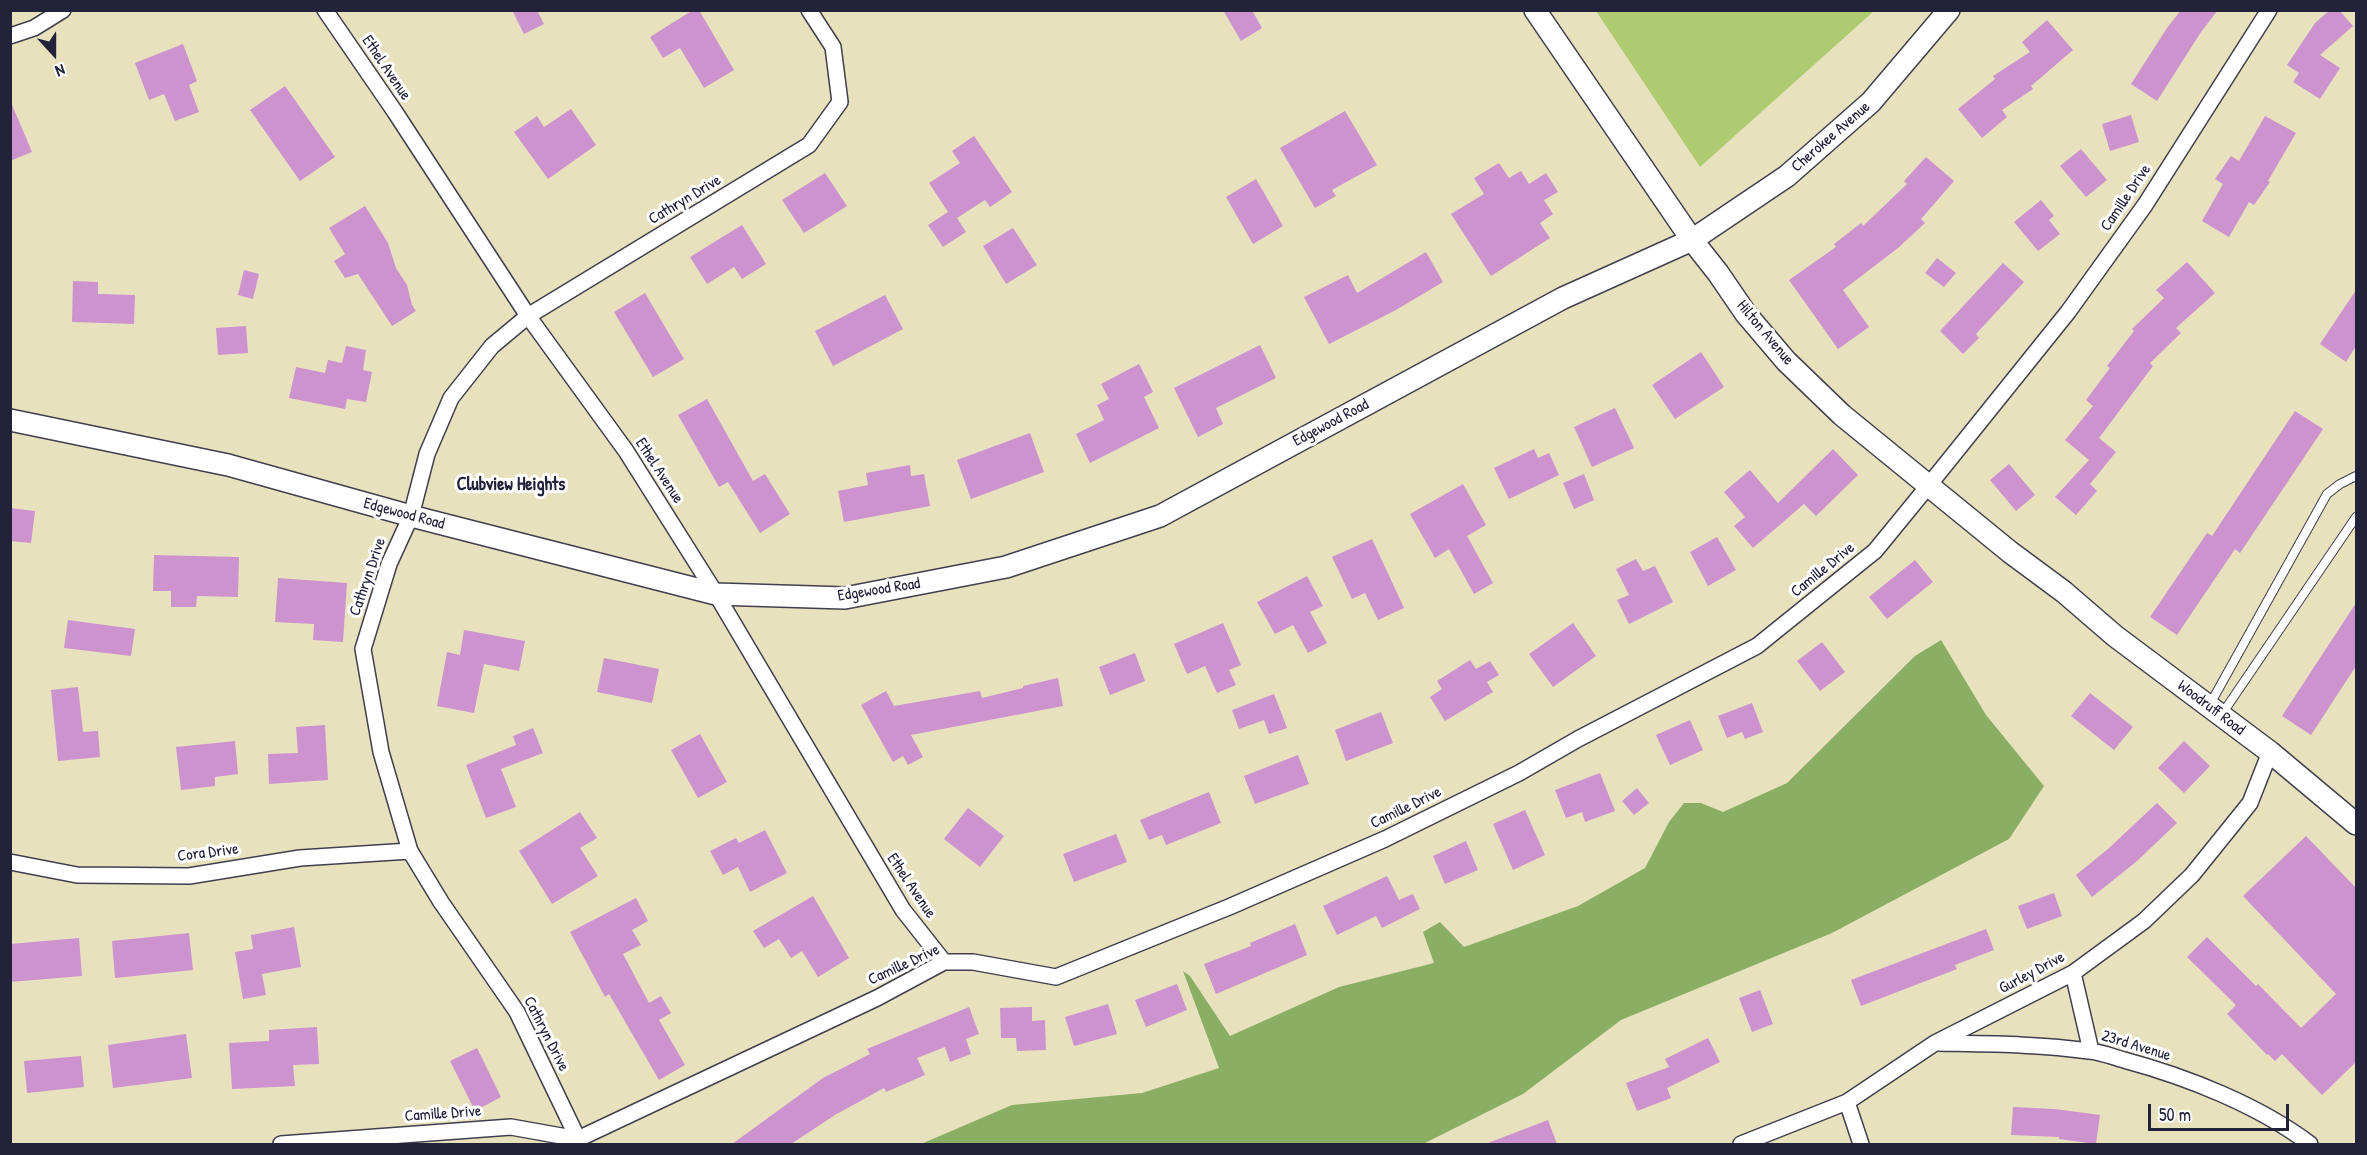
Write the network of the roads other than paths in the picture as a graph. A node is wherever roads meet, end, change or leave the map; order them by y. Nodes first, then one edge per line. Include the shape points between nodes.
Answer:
1 (63, 10) edge
2 (325, 10) edge
3 (808, 10) edge
4 (1536, 10) edge
5 (1948, 10) edge
6 (2269, 10) edge
7 (10, 36) edge
8 (1692, 240) junction
9 (528, 316) junction
10 (10, 420) edge
11 (2356, 476) edge
12 (1929, 485) junction
13 (411, 516) junction
14 (2356, 517) edge
15 (2064, 592) joint
16 (716, 594) junction
17 (2215, 711) junction
18 (2270, 752) junction
19 (2354, 818) edge
20 (410, 851) junction
21 (10, 862) edge
22 (944, 962) junction
23 (2073, 973) junction
24 (1935, 1043) junction
25 (2091, 1051) junction
26 (1847, 1102) junction
27 (578, 1139) junction
28 (281, 1144) edge
29 (1741, 1144) edge
30 (1861, 1144) edge
31 (2310, 1144) edge

1 - 7 street via 34,28
2 - 9 street, Ethel Avenue
3 - 9 street, Cathryn Drive via 834,47 840,102 809,145
4 - 8 street, Hilton Avenue
5 - 8 street, Cherokee Avenue via 1871,102 1786,176
6 - 12 street, Camille Drive via 2145,205 2068,312
8 - 12 street, Hilton Avenue via 1786,361 1842,415
8 - 16 street, Edgewood Road via 1563,298 1160,516 1006,567 844,598
9 - 13 street, Cathryn Drive via 492,346 451,398 427,454
9 - 16 street, Ethel Avenue via 626,451
10 - 13 street, Edgewood Road via 228,465
11 - 17 lane via 2327,494
12 - 15 street, Hilton Avenue
12 - 22 street, Camille Drive via 1875,551 1757,646 1519,773 1385,839 1229,908 1056,976 973,962
13 - 16 street, Edgewood Road
13 - 20 street, Cathryn Drive via 389,564 363,650 381,752
14 - 17 lane
15 - 17 street, Woodruff Road
16 - 22 street, Ethel Avenue via 897,900
17 - 18 street, Woodruff Road
18 - 19 street, Woodruff Road
18 - 23 street, Gurley Drive via 2250,803 2192,875 2145,921
20 - 21 street, Cora Drive via 300,858 189,876 77,875
20 - 27 street, Cathryn Drive via 517,1012
22 - 27 street, Camille Drive via 877,998
23 - 24 street, Gurley Drive
23 - 25 street
24 - 25 street, 23rd Avenue via 2020,1044
24 - 26 street, Gurley Drive
25 - 31 street, 23rd Avenue via 2187,1081 2269,1117
26 - 29 street, Gurley Drive
26 - 30 street
27 - 28 street, Camille Drive via 511,1127

